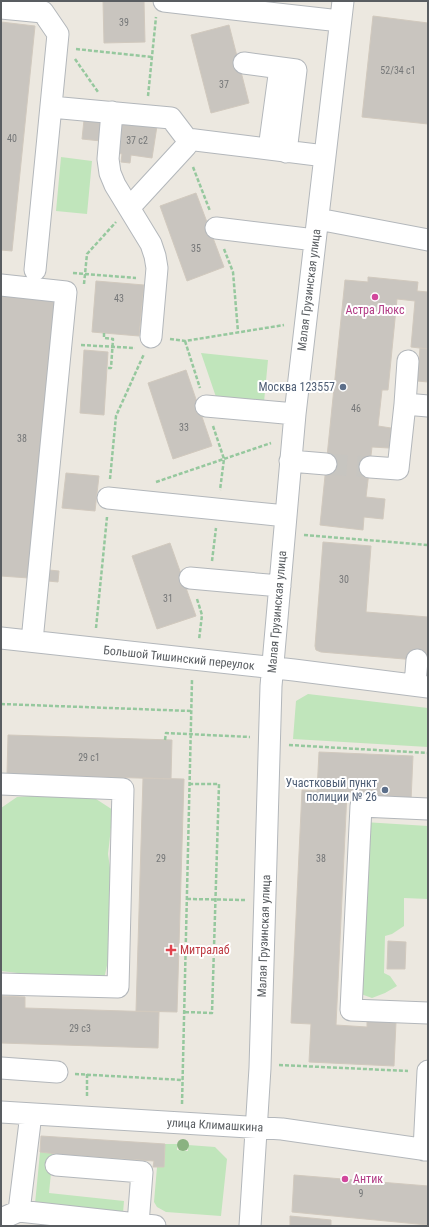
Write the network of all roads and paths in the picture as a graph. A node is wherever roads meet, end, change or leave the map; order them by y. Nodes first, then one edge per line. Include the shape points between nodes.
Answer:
1 (230, 5) edge
2 (1, 8) edge
3 (160, 8) edge
4 (341, 11) edge
5 (63, 41) junction
6 (152, 57) junction
7 (244, 64) dead end
8 (51, 107) junction
9 (112, 112) junction
10 (146, 116) junction
11 (187, 139) junction
12 (278, 151) junction
13 (325, 156) junction
14 (129, 208) junction
15 (318, 218) junction
16 (216, 228) dead end
17 (315, 240) junction
18 (428, 240) edge
19 (35, 270) dead end
20 (71, 272) dead end
21 (85, 274) junction
22 (156, 280) junction
23 (1, 286) edge
24 (84, 287) dead end
25 (284, 326) dead end
26 (104, 333) dead end
27 (184, 341) junction
28 (149, 343) junction
29 (80, 345) dead end
30 (113, 347) junction
31 (408, 361) dead end
32 (107, 368) dead end
33 (405, 404) junction
34 (206, 406) junction
35 (428, 406) edge
36 (295, 414) junction
37 (270, 443) dead end
38 (224, 459) junction
39 (290, 461) junction
40 (326, 464) tunnel mouth
41 (370, 467) tunnel mouth
42 (152, 483) dead end
43 (108, 498) junction
44 (218, 509) junction
45 (286, 516) junction
46 (302, 535) dead end
47 (428, 545) edge
48 (200, 579) junction
49 (280, 586) junction
50 (96, 628) dead end
51 (1, 638) edge
52 (32, 641) junction
53 (199, 641) dead end
54 (417, 660) dead end
55 (272, 668) junction
56 (192, 680) dead end
57 (421, 686) edge
58 (1, 704) edge
59 (192, 711) junction
60 (191, 734) junction
61 (254, 737) dead end
62 (165, 740) dead end
63 (288, 745) dead end
64 (428, 753) edge
65 (1, 784) edge
66 (190, 784) junction
67 (428, 809) edge
68 (187, 899) junction
69 (215, 900) junction
70 (249, 900) dead end
71 (1, 984) edge
72 (185, 1012) junction
73 (428, 1013) edge
74 (277, 1065) dead end
75 (1, 1068) edge
76 (57, 1072) joint
77 (428, 1072) edge
78 (87, 1074) junction
79 (183, 1080) junction
80 (87, 1099) dead end
81 (182, 1106) dead end
82 (1, 1112) edge
83 (31, 1114) junction
84 (257, 1127) junction
85 (426, 1150) edge
86 (56, 1165) dead end
87 (10, 1215) edge
88 (146, 1225) edge
89 (250, 1226) edge

1 - 3 street
1 - 4 street
2 - 5 street via 43,12
3 - 6 path
4 - 13 street, Малая Грузинская улица
5 - 6 path
5 - 8 street
5 - 9 path
6 - 10 path
7 - 12 street via 280,68
8 - 9 street
8 - 19 street
9 - 10 street
9 - 14 street via 108,159 110,173
10 - 11 street via 171,118
11 - 12 street
11 - 14 street via 186,146
12 - 13 street
13 - 15 street, Малая Грузинская улица
14 - 21 path via 87,254
14 - 22 street via 153,250 157,268
15 - 17 street, Малая Грузинская улица
15 - 18 street
16 - 17 street
17 - 36 street, Малая Грузинская улица
20 - 21 path
21 - 22 path
21 - 24 path
22 - 28 street
23 - 52 street via 66,292
25 - 27 path
26 - 30 path via 104,338 113,339
27 - 28 path
27 - 34 path
28 - 30 path
28 - 43 path via 116,416
29 - 30 path
30 - 32 path via 111,368
31 - 33 street
33 - 35 street
33 - 41 street via 398,469
34 - 36 street
34 - 38 path
36 - 39 street, Малая Грузинская улица
37 - 38 path
38 - 42 path
38 - 44 path
39 - 40 street
39 - 45 street, Малая Грузинская улица
43 - 44 street
43 - 50 path
44 - 45 street
44 - 48 path
45 - 49 street, Малая Грузинская улица
46 - 47 path
48 - 49 street
48 - 53 path via 202,614
49 - 55 street, Малая Грузинская улица
51 - 52 street, Большой Тишинский переулок
52 - 55 street, Большой Тишинский переулок
54 - 57 street
55 - 57 street, Большой Тишинский переулок
55 - 84 street, Малая Грузинская улица
56 - 59 path
58 - 59 path
59 - 60 path
60 - 61 path
60 - 62 path via 166,733
60 - 66 path
63 - 64 path
65 - 71 street via 123,789 118,987
66 - 68 path
66 - 69 path via 219,784
67 - 73 street via 361,806 351,1010
68 - 69 path
68 - 72 path
69 - 70 path
69 - 72 path via 212,1013
72 - 79 path
74 - 77 path
75 - 76 street
76 - 78 path
77 - 85 street
78 - 79 path
78 - 80 path
79 - 81 path
82 - 83 street, улица Климашкина
83 - 84 street, улица Климашкина
83 - 87 street
84 - 85 street, улица Климашкина
84 - 89 street, Малая Грузинская улица
86 - 88 street via 142,1172
87 - 88 street

